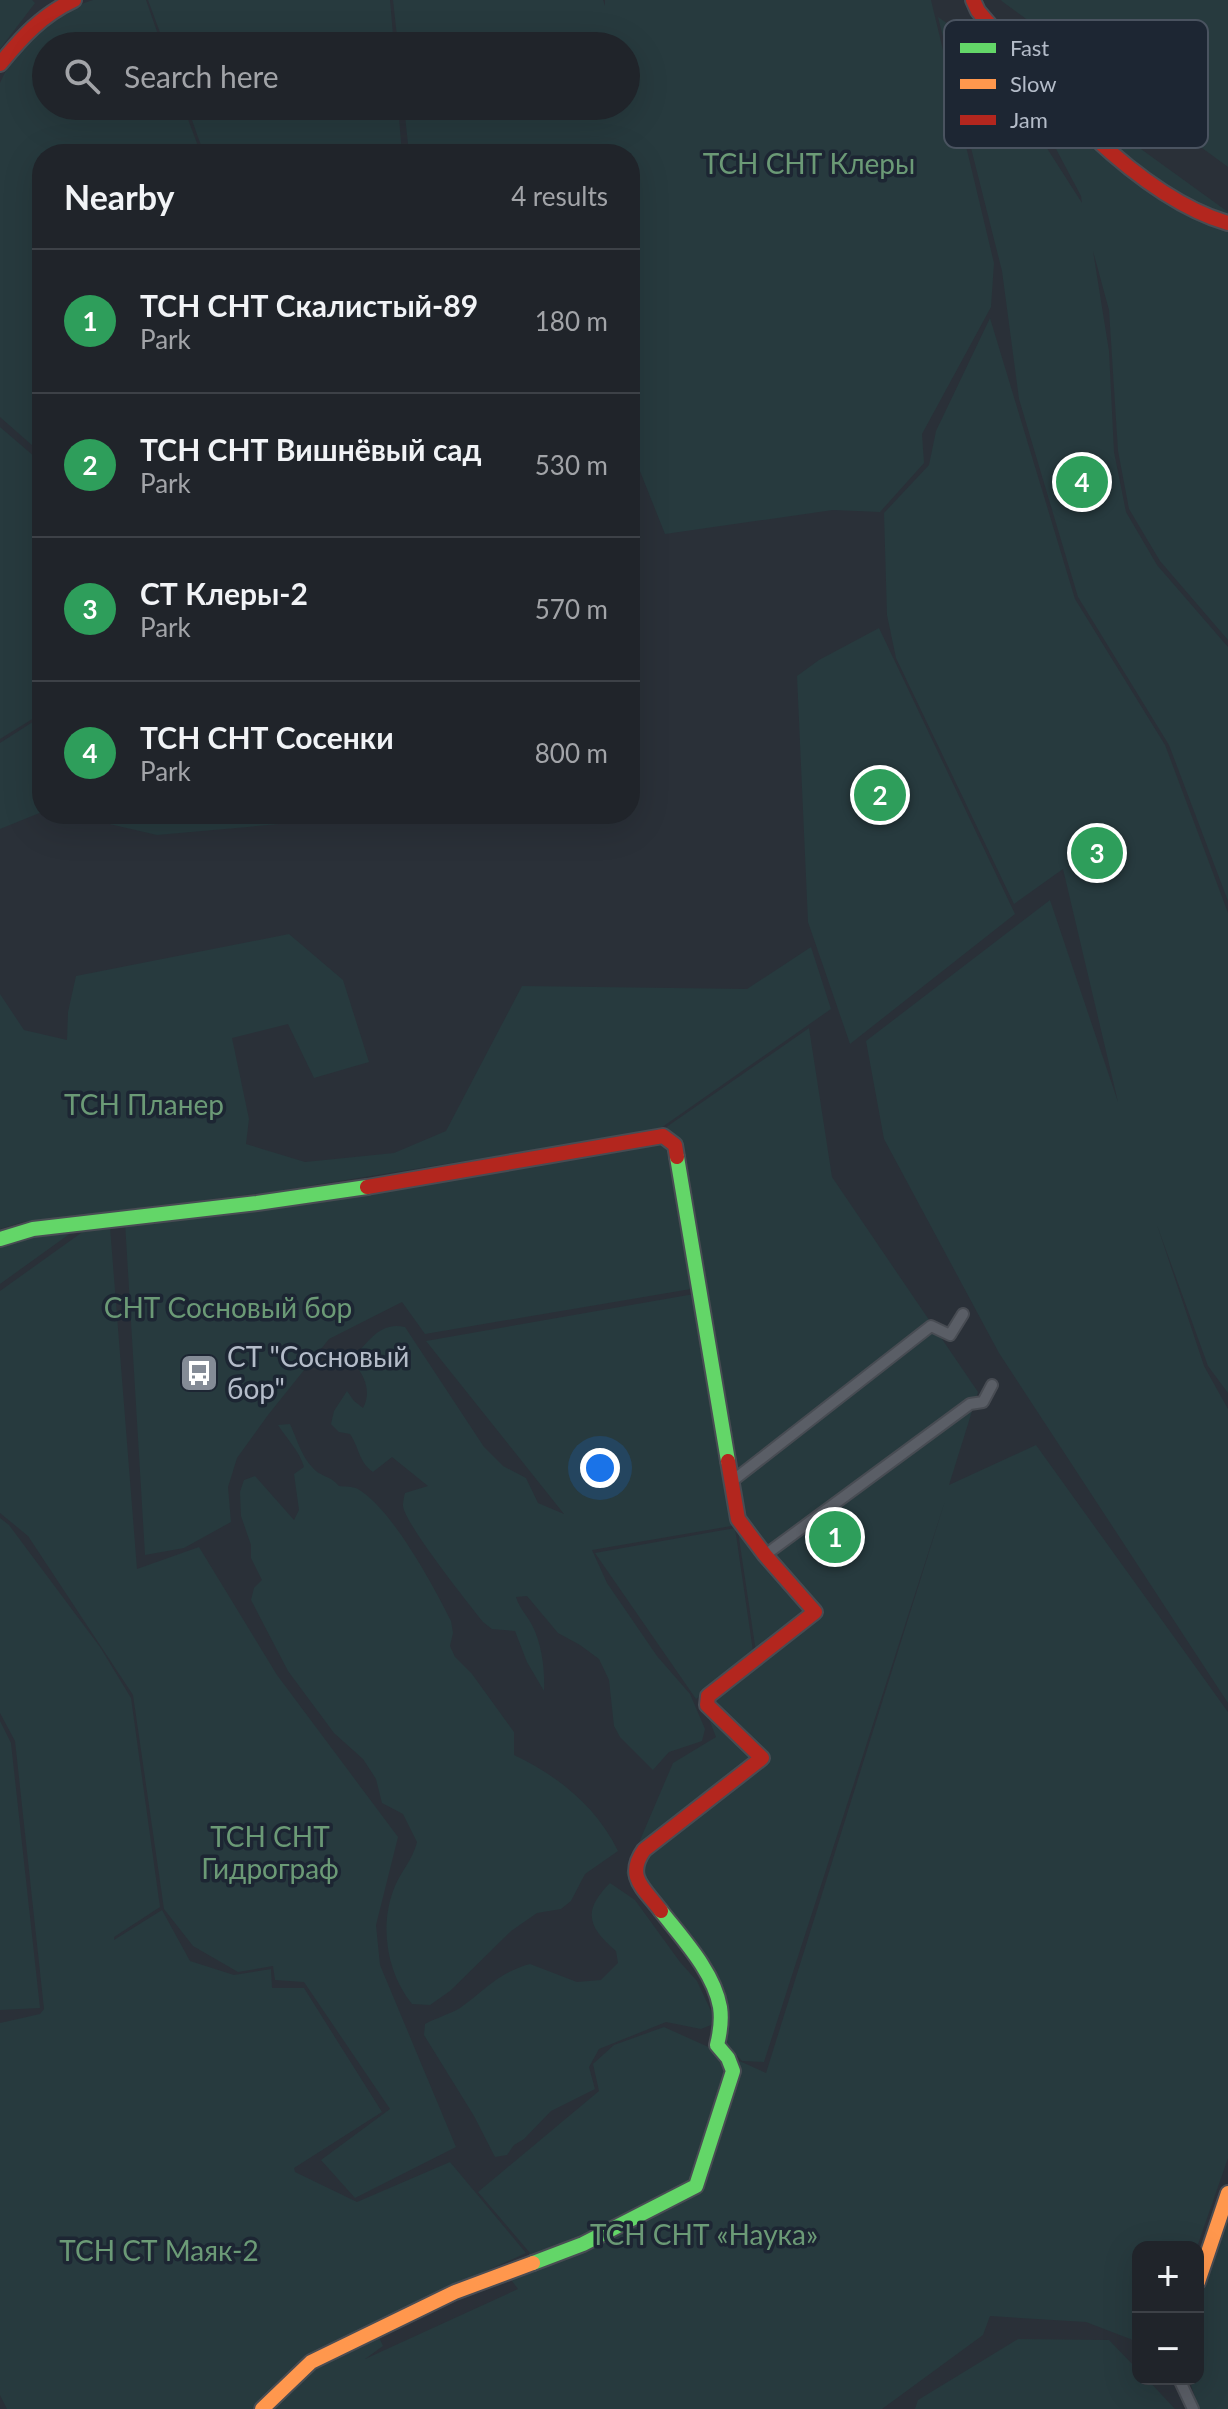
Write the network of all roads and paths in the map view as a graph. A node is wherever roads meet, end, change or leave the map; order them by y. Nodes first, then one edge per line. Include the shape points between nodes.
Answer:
1 (74, 0) edge
2 (973, 0) edge
3 (986, 20) edge
4 (0, 64) edge
5 (1109, 148) edge
6 (1227, 224) edge
7 (0, 1239) edge
8 (963, 1314) dead end
9 (992, 1385) dead end
10 (731, 1482) junction
11 (765, 1555) junction
12 (1228, 2193) edge
13 (1204, 2264) edge
14 (1182, 2385) edge
15 (262, 2409) edge
16 (1193, 2409) edge

1 - 4 street via 30,27
2 - 3 street
5 - 6 street via 1162,193
7 - 10 street via 33,1229 371,1186 663,1136 675,1145
8 - 10 street via 950,1335 931,1326
9 - 11 street via 983,1402 970,1404
10 - 11 street via 738,1519
11 - 15 street via 815,1612 708,1696 707,1705 762,1758 644,1850 634,1864 635,1877 704,1971 719,2002 717,2045 733,2071 696,2186 583,2244 455,2292 311,2362
12 - 13 street
14 - 16 street

